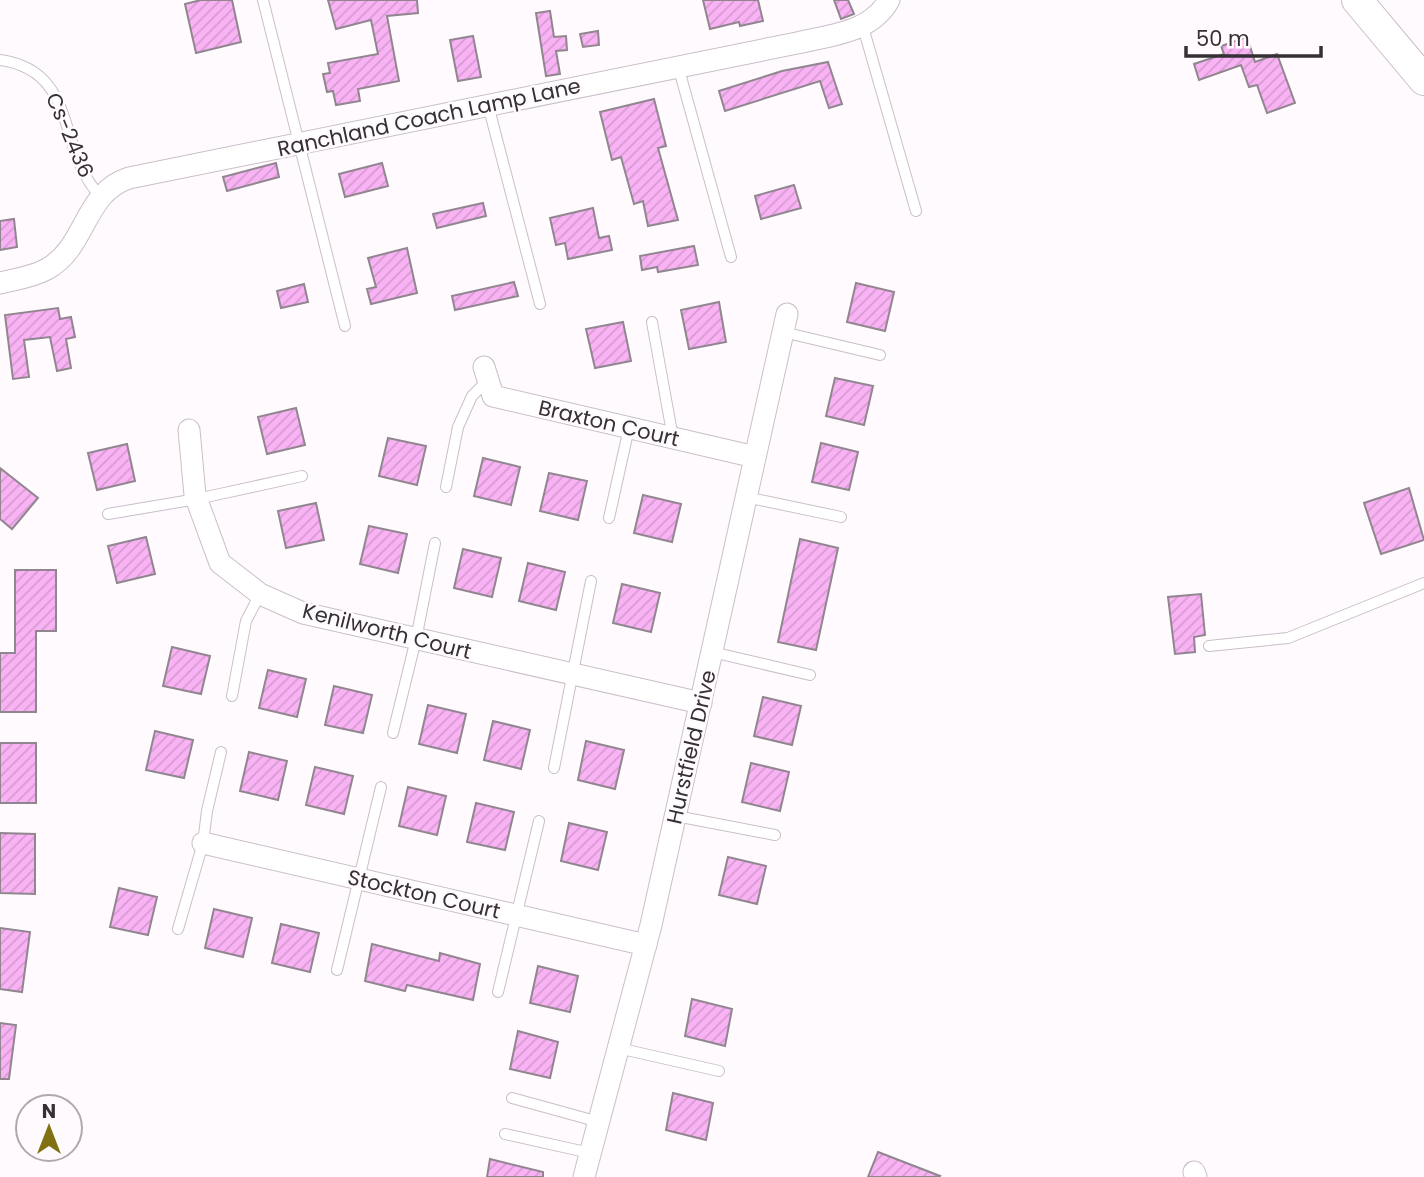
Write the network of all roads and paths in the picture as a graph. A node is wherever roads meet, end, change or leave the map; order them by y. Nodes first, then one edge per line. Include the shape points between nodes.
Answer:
1 (263, 0) edge
2 (889, 0) edge
3 (1357, 0) edge
4 (863, 27) junction
5 (0, 60) edge
6 (678, 66) junction
7 (1424, 80) edge
8 (488, 105) junction
9 (299, 144) junction
10 (100, 196) junction
11 (916, 211) dead end
12 (731, 257) dead end
13 (0, 283) edge
14 (540, 304) dead end
15 (652, 322) dead end
16 (785, 323) joint
17 (345, 326) dead end
18 (880, 355) dead end
19 (486, 374) joint
20 (629, 428) junction
21 (189, 430) dead end
22 (673, 438) junction
23 (755, 457) junction
24 (302, 476) dead end
25 (446, 487) dead end
26 (746, 497) junction
27 (197, 499) junction
28 (108, 514) dead end
29 (841, 517) dead end
30 (609, 518) dead end
31 (435, 543) dead end
32 (591, 581) dead end
33 (1424, 583) edge
34 (260, 594) junction
35 (416, 639) junction
36 (1209, 646) dead end
37 (712, 652) junction
38 (572, 674) junction
39 (810, 675) dead end
40 (232, 696) dead end
41 (701, 703) junction
42 (393, 733) dead end
43 (221, 752) dead end
44 (554, 768) dead end
45 (380, 787) dead end
46 (676, 816) junction
47 (539, 821) dead end
48 (775, 835) dead end
49 (203, 843) junction
50 (358, 879) junction
51 (517, 916) junction
52 (178, 929) dead end
53 (646, 945) junction
54 (337, 970) dead end
55 (498, 992) dead end
56 (618, 1048) junction
57 (719, 1071) dead end
58 (512, 1097) dead end
59 (598, 1122) junction
60 (505, 1134) dead end
61 (590, 1153) junction
62 (584, 1177) edge

1 - 9 lane
2 - 4 street
3 - 7 main road
4 - 6 street, Ranchland Coach Lamp Lane
4 - 11 lane
5 - 10 lane, Cs-2436 via 32,69 45,80 55,95 87,182
6 - 8 street, Ranchland Coach Lamp Lane
6 - 12 lane
8 - 9 street, Ranchland Coach Lamp Lane
8 - 14 lane
9 - 10 street, Ranchland Coach Lamp Lane via 129,178
9 - 17 lane
10 - 13 street, Ranchland Coach Lamp Lane via 63,258 32,276
15 - 22 lane
16 - 18 lane
16 - 23 street, Hurstfield Drive
19 - 20 street, Braxton Court via 493,396
19 - 25 lane via 458,427
20 - 22 street, Braxton Court
20 - 30 lane
21 - 27 street, Kenilworth Court
22 - 23 street, Braxton Court
23 - 26 street, Hurstfield Drive
24 - 27 lane
26 - 29 lane
26 - 37 street, Hurstfield Drive
27 - 28 lane
27 - 34 street, Kenilworth Court via 220,563
31 - 35 lane
32 - 38 lane
33 - 36 lane via 1288,638
34 - 35 street, Kenilworth Court via 303,613
34 - 40 lane via 246,621
35 - 38 street, Kenilworth Court
35 - 42 lane
37 - 39 lane
37 - 41 street, Hurstfield Drive
38 - 41 street, Kenilworth Court
38 - 44 lane
41 - 46 street, Hurstfield Drive
43 - 49 lane
45 - 50 lane
46 - 48 lane
46 - 53 street, Hurstfield Drive
47 - 51 lane
49 - 50 street, Stockton Court
49 - 52 lane
50 - 51 street, Stockton Court
50 - 54 lane
51 - 53 street, Stockton Court
51 - 55 lane
53 - 56 street, Hurstfield Drive
56 - 57 lane
56 - 59 street, Hurstfield Drive
58 - 59 lane
59 - 61 street, Hurstfield Drive
60 - 61 lane
61 - 62 street, Hurstfield Drive

